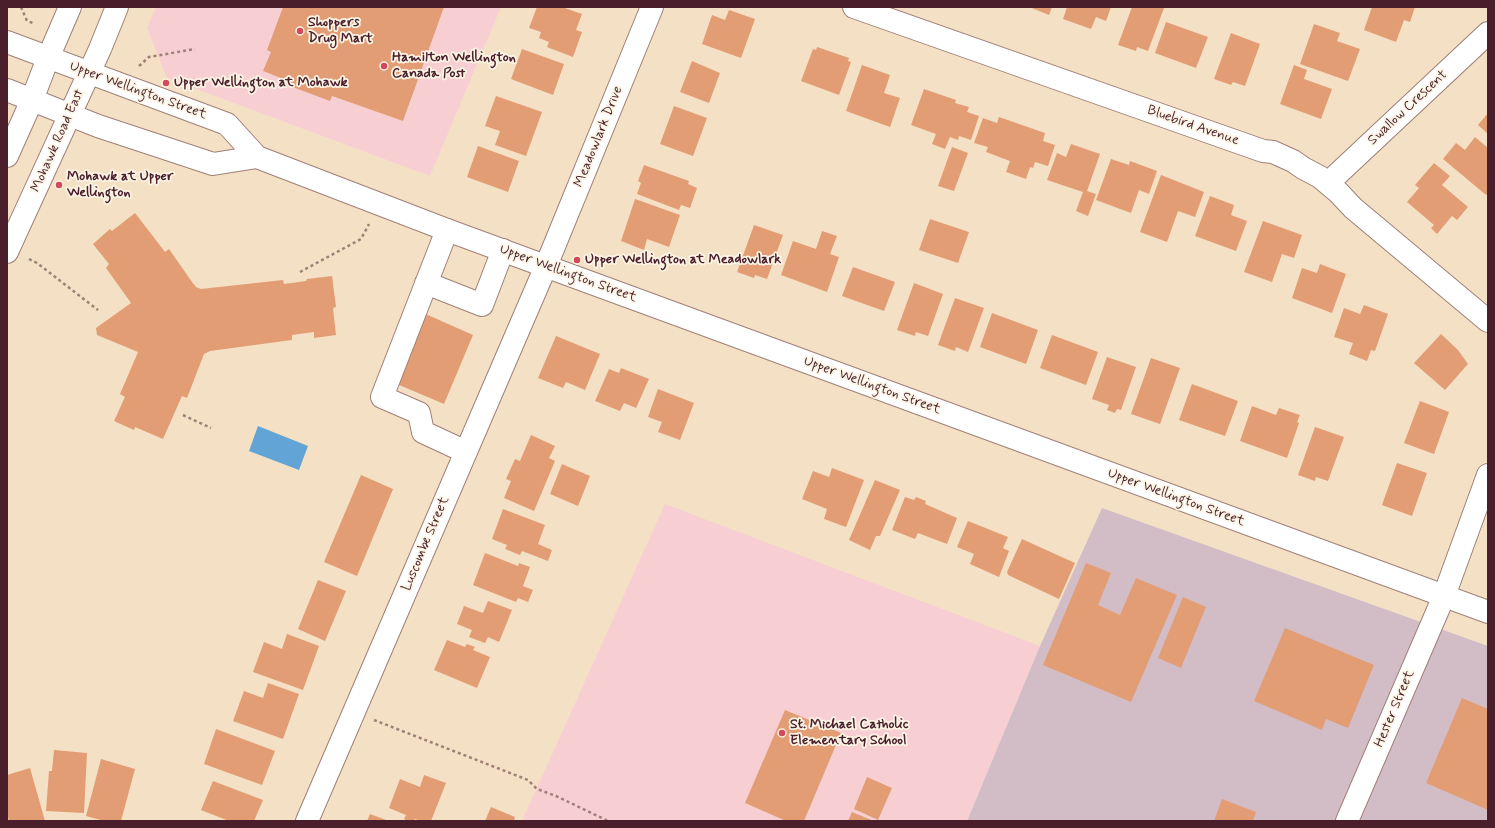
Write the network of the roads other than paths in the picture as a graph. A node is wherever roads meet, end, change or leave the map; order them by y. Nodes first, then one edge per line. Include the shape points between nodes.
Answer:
1 (70, 7) edge
2 (117, 7) edge
3 (652, 7) edge
4 (854, 7) edge
5 (1488, 33) edge
6 (7, 42) edge
7 (48, 58) junction
8 (88, 73) junction
9 (7, 90) edge
10 (32, 100) junction
11 (70, 115) junction
12 (7, 156) edge
13 (257, 157) junction
14 (1328, 183) junction
15 (447, 230) junction
16 (503, 250) junction
17 (8, 251) edge
18 (546, 266) junction
19 (426, 283) junction
20 (1488, 321) edge
21 (466, 452) junction
22 (1488, 475) edge
23 (1444, 596) junction
24 (1488, 612) edge
25 (307, 821) edge
26 (1347, 821) edge

1 - 7 main road
2 - 8 main road, Mohawk Road East
3 - 18 main road, Meadowlark Drive
4 - 14 main road, Bluebird Avenue via 1263,151 1273,152 1294,161
5 - 14 main road, Swallow Crescent
6 - 7 main road, Upper Wellington Street
7 - 8 main road, Upper Wellington Street
7 - 10 main road
8 - 11 main road, Mohawk Road East
8 - 13 main road, Upper Wellington Street via 227,124
9 - 10 main road, Upper Wellington Street
10 - 11 main road, Upper Wellington Street
10 - 12 main road
11 - 13 main road, Upper Wellington Street via 213,164
11 - 17 main road, Mohawk Road East
13 - 15 main road, Upper Wellington Street
14 - 20 main road, Bluebird Avenue via 1353,208
15 - 16 main road, Upper Wellington Street
15 - 19 main road
16 - 18 main road, Upper Wellington Street
16 - 19 main road via 482,305
18 - 21 main road, Luscombe Street
18 - 23 main road, Upper Wellington Street
19 - 21 main road via 382,397 419,413 423,432
21 - 25 main road, Luscombe Street
22 - 23 main road, Hester Street
23 - 24 main road, Upper Wellington Street
23 - 26 main road, Hester Street

